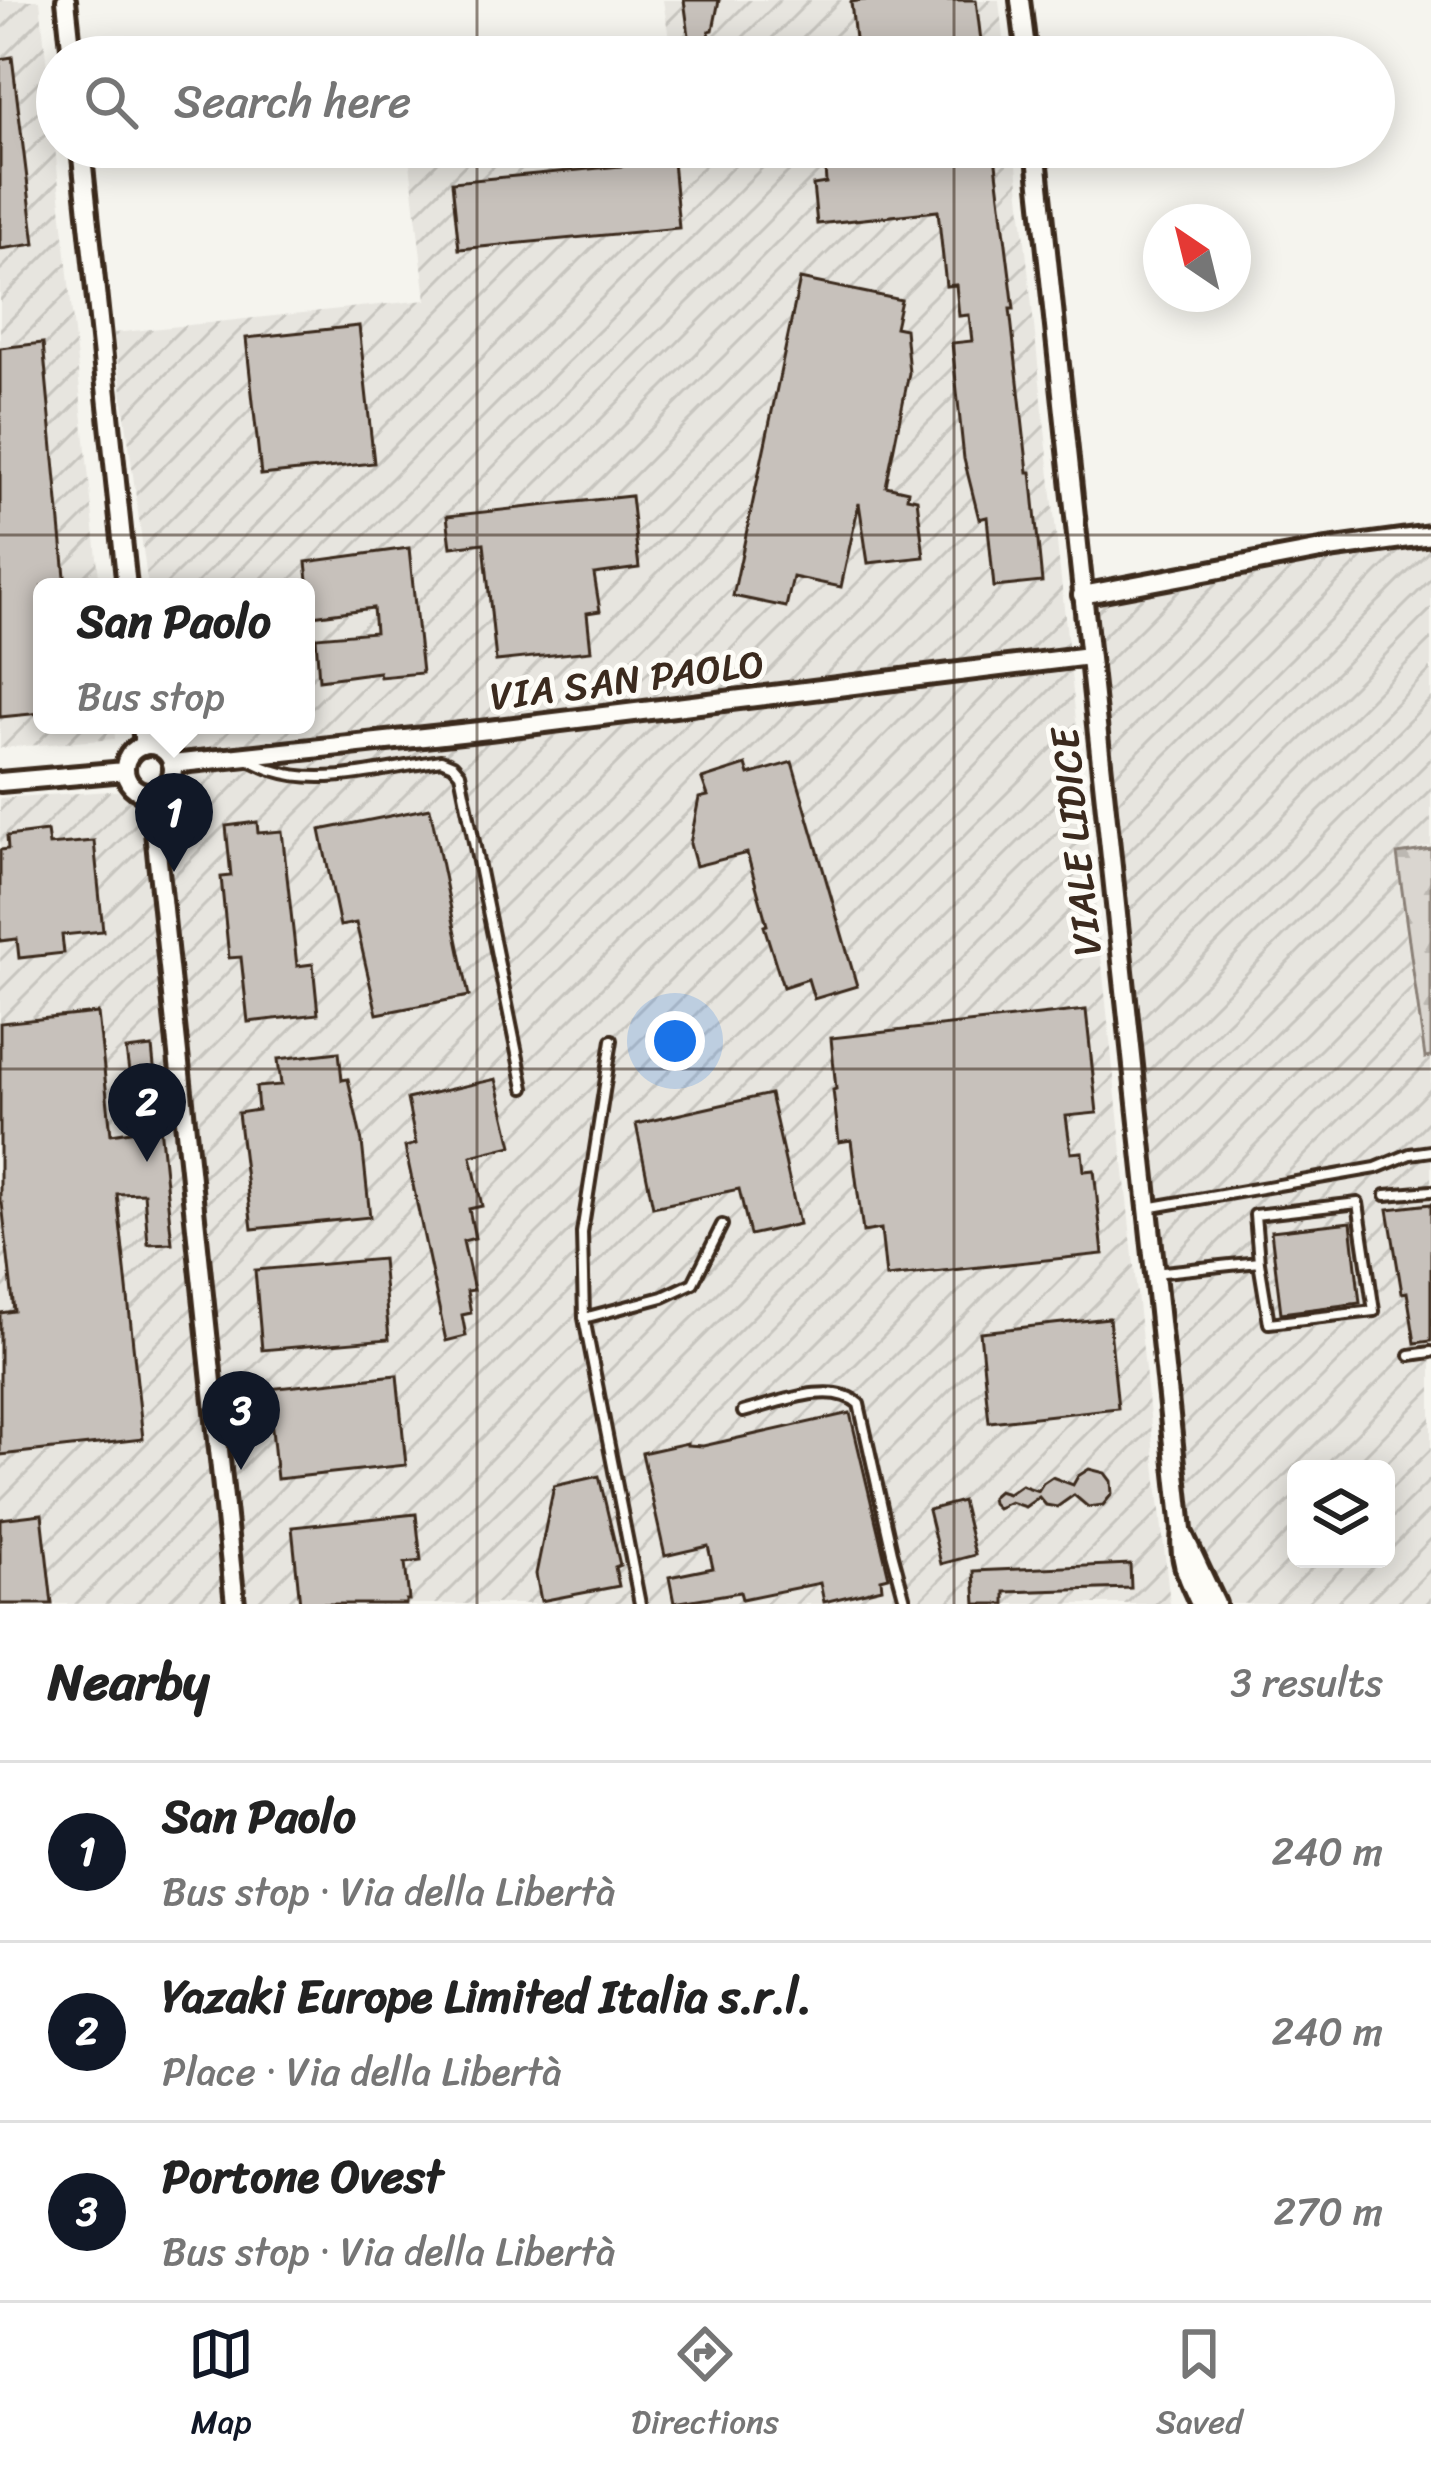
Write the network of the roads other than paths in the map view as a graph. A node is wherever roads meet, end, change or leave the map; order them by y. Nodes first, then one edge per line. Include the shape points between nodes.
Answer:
1 (66, 0) edge
2 (1020, 0) edge
3 (70, 36) edge
4 (1024, 36) edge
5 (84, 168) edge
6 (1038, 168) edge
7 (1431, 535) edge
8 (126, 578) edge
9 (1082, 595) junction
10 (1089, 656) junction
11 (143, 734) edge
12 (144, 746) junction
13 (242, 757) junction
14 (172, 764) junction
15 (125, 771) junction
16 (0, 782) edge
17 (151, 793) junction
18 (612, 1040) dead end
19 (524, 1088) dead end
20 (1431, 1151) edge
21 (1431, 1191) edge
22 (1387, 1196) dead end
23 (1146, 1208) junction
24 (722, 1225) dead end
25 (1259, 1262) junction
26 (1153, 1273) junction
27 (584, 1318) junction
28 (1431, 1352) edge
29 (1410, 1355) dead end
30 (742, 1412) dead end
31 (1182, 1530) junction
32 (235, 1604) edge
33 (640, 1604) edge
34 (906, 1604) edge
35 (1199, 1604) edge
36 (1216, 1604) edge

1 - 3 street
2 - 4 street
5 - 8 street
6 - 9 street, VIALE LIDICE
7 - 9 street
9 - 10 street, VIALE LIDICE
10 - 13 street, VIA SAN PAOLO
10 - 23 street, VIALE LIDICE
11 - 12 street
12 - 14 street via 158,747
12 - 15 street
13 - 14 street, VIA SAN PAOLO
13 - 19 lane via 300,776 453,764
14 - 17 street via 166,787
15 - 16 street
15 - 17 street via 131,785
17 - 32 street
18 - 27 lane via 582,1233
20 - 23 lane
21 - 22 lane
23 - 26 street, VIALE LIDICE
24 - 27 lane via 693,1283
25 - 25 lane via 1256,1215 1358,1203 1374,1311 1269,1323
25 - 26 lane
26 - 31 street, VIALE LIDICE
27 - 33 lane
28 - 29 lane
30 - 34 lane via 820,1393 855,1399
31 - 35 street, VIALE LIDICE via 1181,1561
31 - 36 street, VIALE LIDICE

